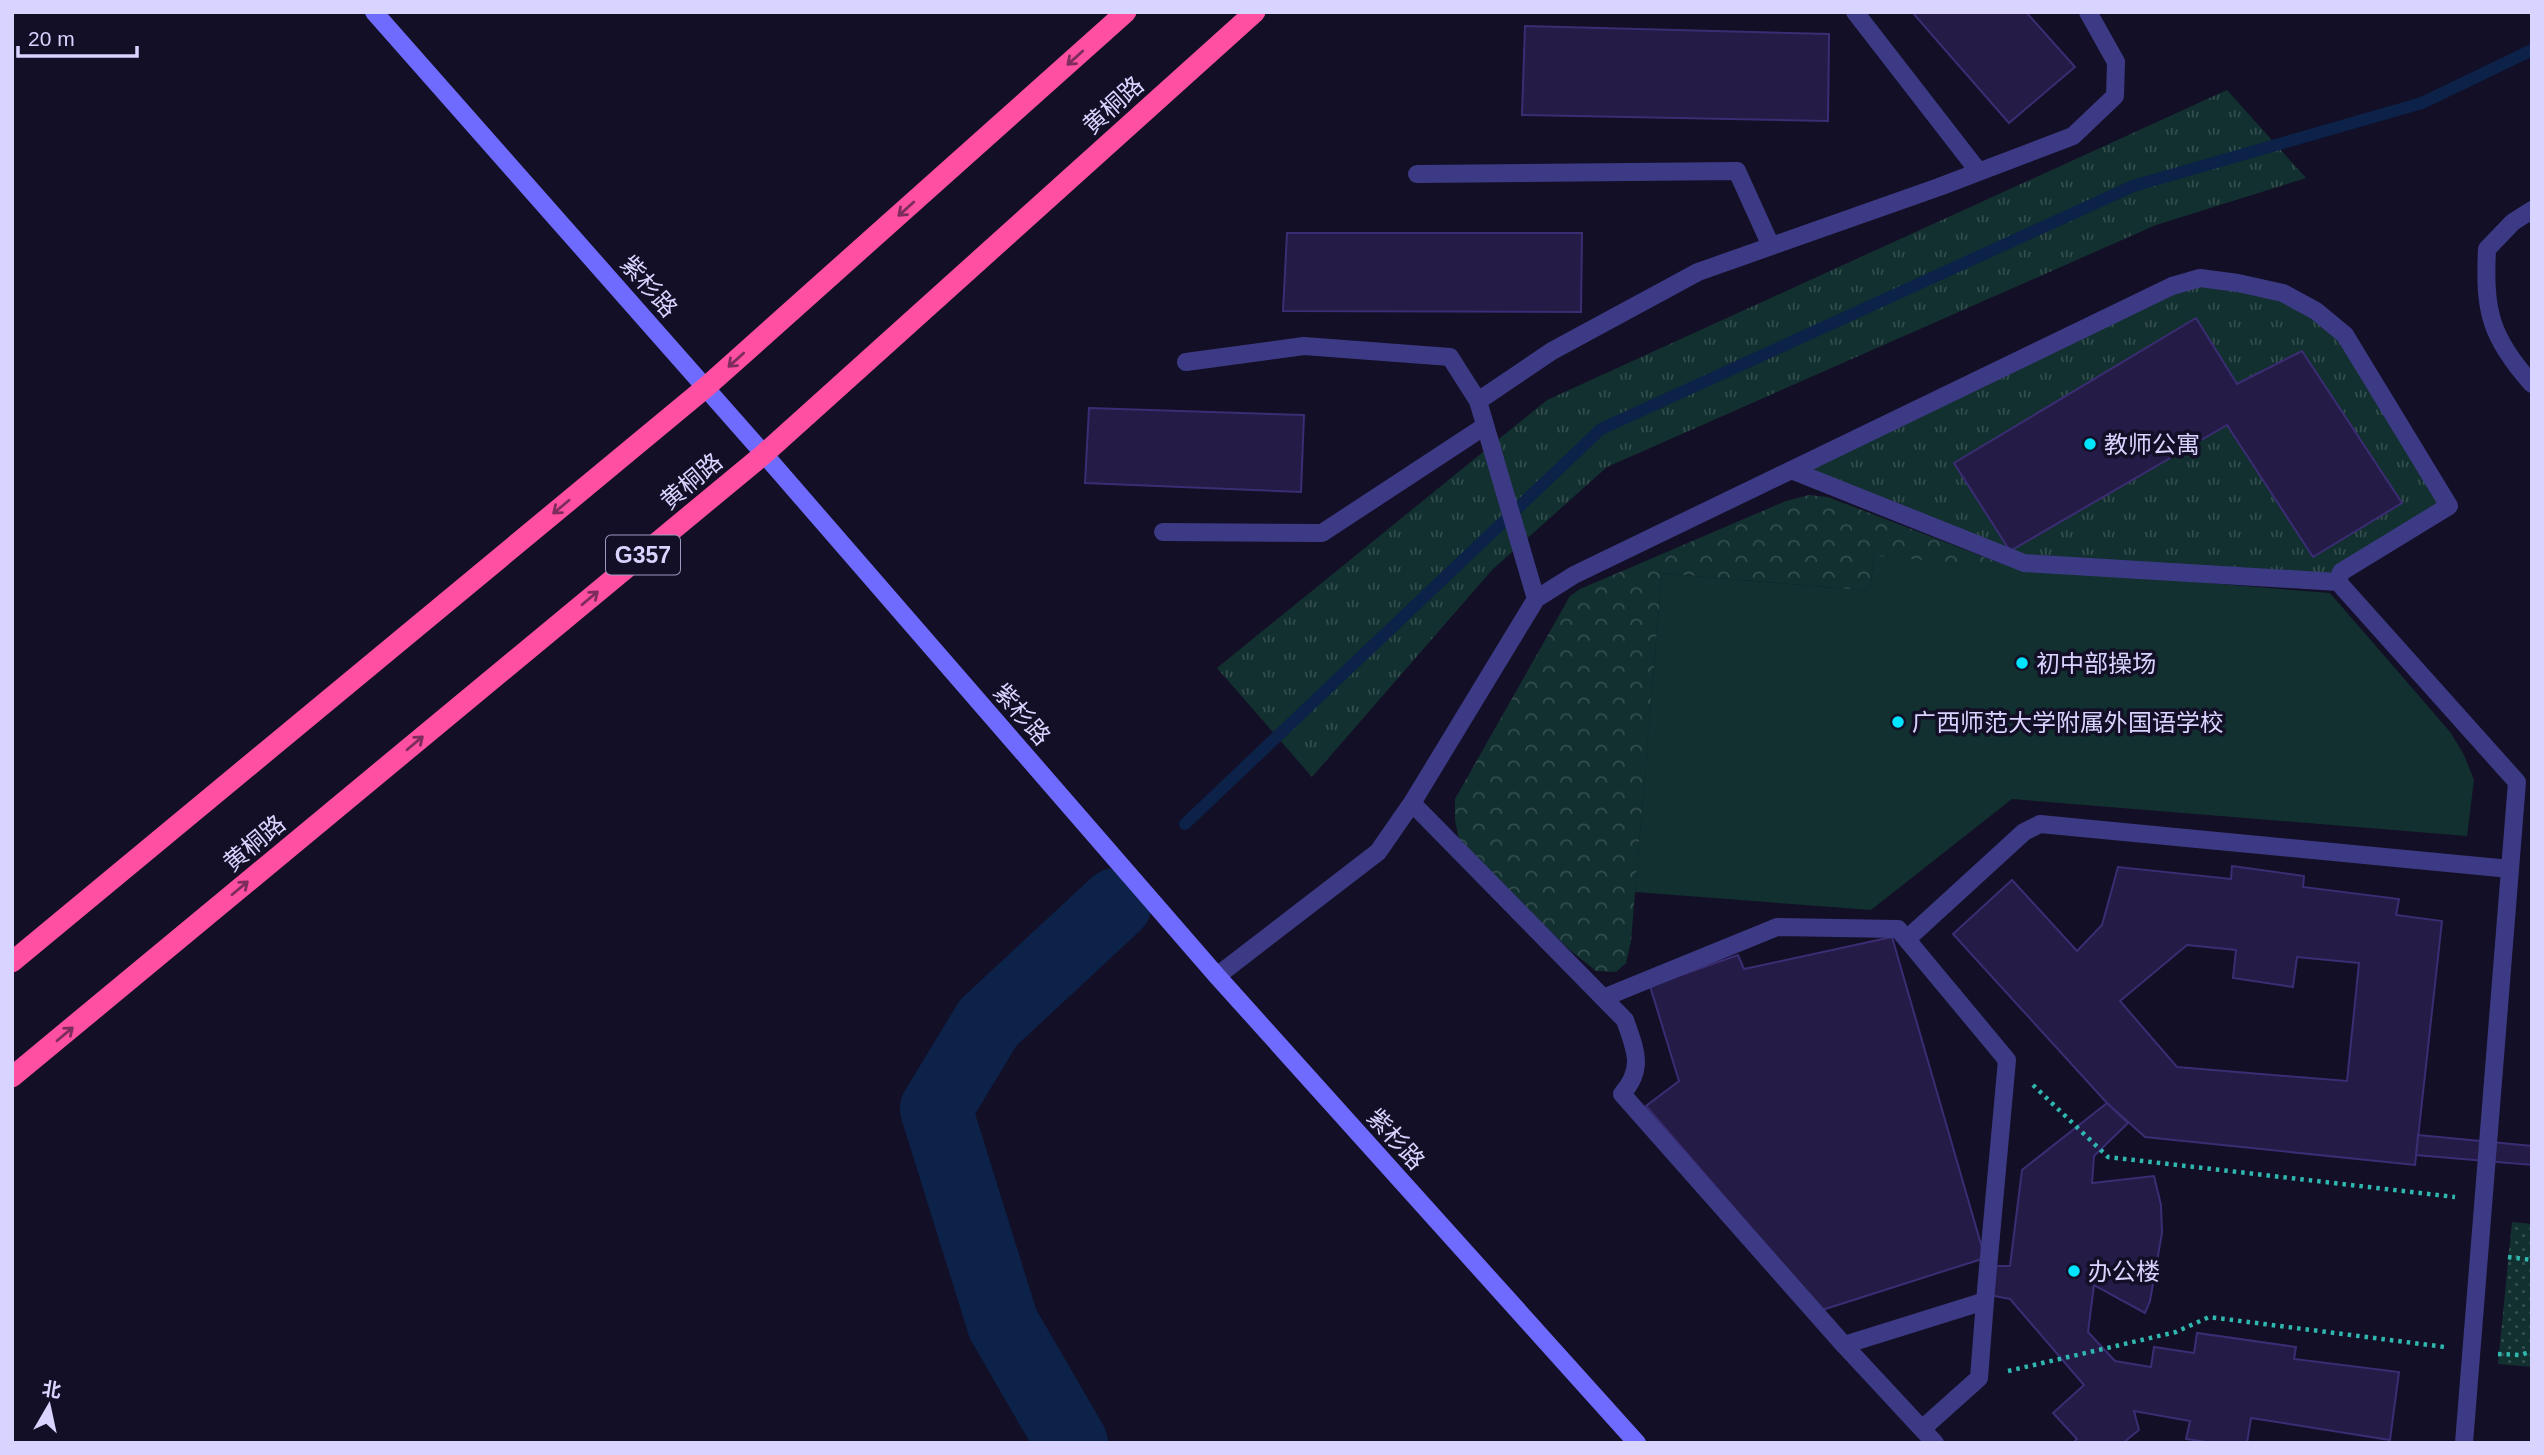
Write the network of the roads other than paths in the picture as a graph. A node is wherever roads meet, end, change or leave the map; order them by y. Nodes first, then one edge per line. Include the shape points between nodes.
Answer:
1 (374, 12) edge
2 (1126, 12) edge
3 (1255, 12) edge
4 (1855, 12) edge
5 (2088, 12) edge
6 (1979, 172) junction
7 (1417, 173) dead end
8 (2532, 211) edge
9 (1770, 246) junction
10 (1186, 362) dead end
11 (2532, 384) edge
12 (705, 388) junction
13 (1478, 401) junction
14 (1485, 426) junction
15 (764, 454) junction
16 (1791, 470) junction
17 (1163, 532) dead end
18 (2338, 582) junction
19 (1536, 599) junction
20 (1412, 803) junction
21 (2510, 869) junction
22 (1907, 939) junction
23 (12, 962) edge
24 (1217, 976) junction
25 (1603, 998) junction
26 (12, 1077) edge
27 (1985, 1301) junction
28 (1844, 1345) junction
29 (1922, 1429) junction
30 (1637, 1443) edge
31 (1935, 1443) edge
32 (2464, 1443) edge

1 - 12 main road, 紫杉路
2 -> 12 highway
3 - 15 highway, 黄桐路 / G357
4 - 6 street
5 - 6 street via 2116,62 2115,96 2073,136
6 - 9 street
7 - 9 street via 1737,171
8 - 11 street via 2513,222 2487,249 2485,283 2491,323 2508,358
9 - 13 street via 1698,272 1552,351
10 - 13 street via 1304,346 1450,357
12 - 15 main road, 紫杉路
12 -> 23 highway
13 - 14 street
14 - 17 street via 1322,533
14 - 19 street
15 - 24 main road, 紫杉路
26 -> 15 highway, 黄桐路 / G357
16 - 18 street via 2024,563
16 - 18 street via 2172,286 2200,278 2238,283 2283,293 2316,311 2345,335 2449,506 2341,572
16 - 19 street via 1574,575
18 - 21 street via 2517,782
19 - 20 street
20 - 24 street via 1377,852
20 - 25 street
21 - 22 street via 2040,824 2024,832
21 - 32 street
22 - 25 street via 1899,929 1777,927
22 - 27 street via 2007,1060
24 - 30 main road, 紫杉路
25 - 28 street via 1625,1020 1637,1055 1633,1082 1622,1094
27 - 28 street
27 - 29 street via 1979,1378
28 - 29 street
29 - 31 street

